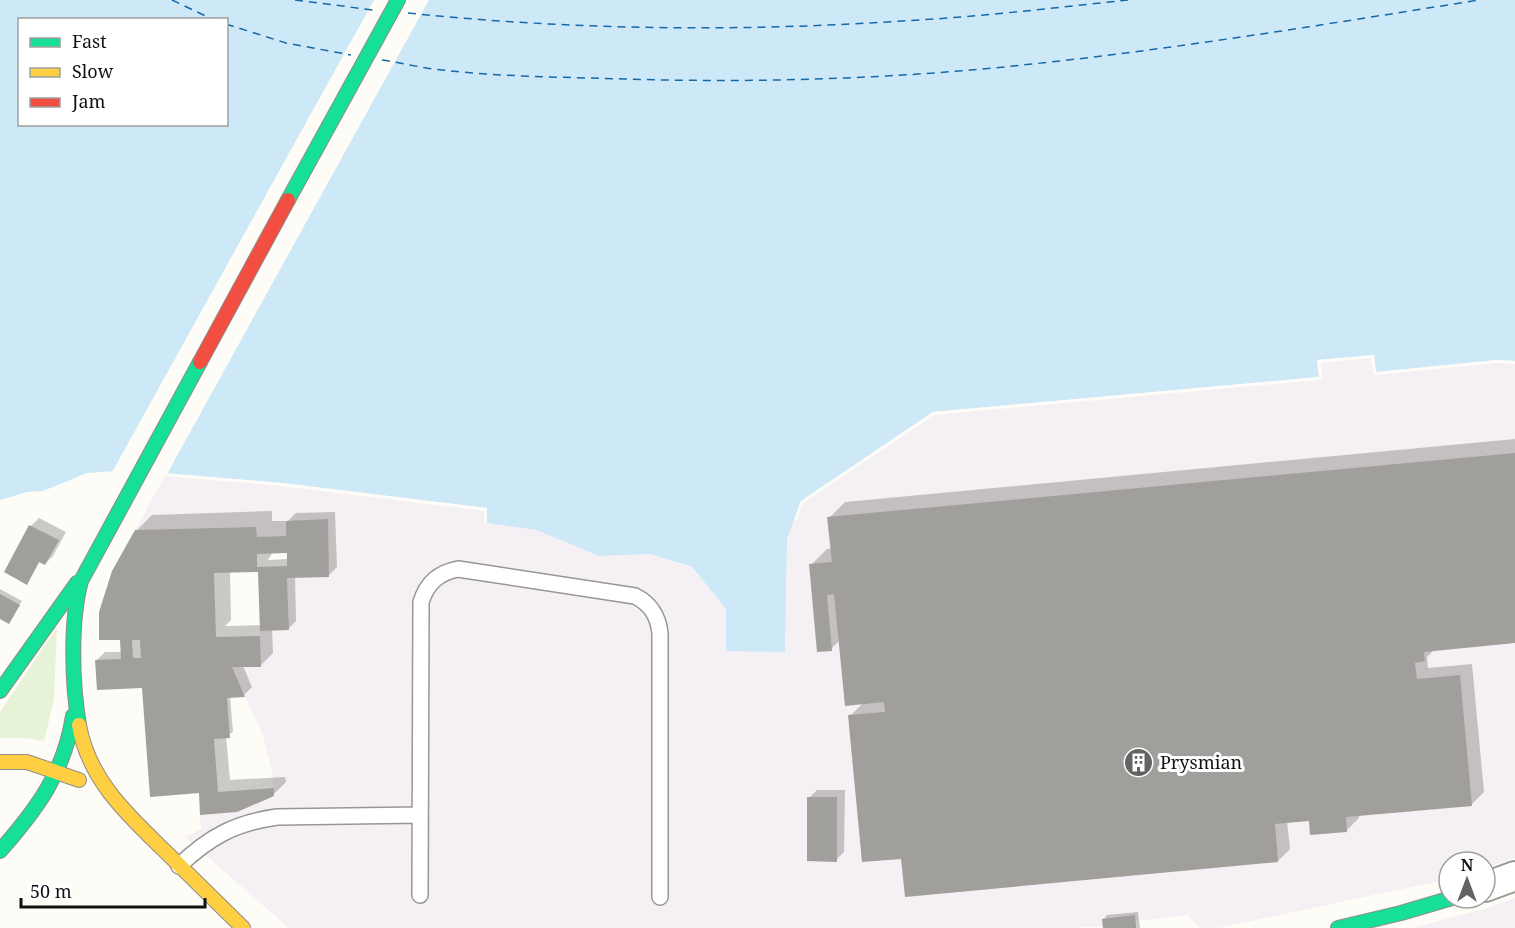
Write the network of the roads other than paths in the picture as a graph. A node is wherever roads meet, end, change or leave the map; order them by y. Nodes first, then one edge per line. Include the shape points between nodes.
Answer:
1 (398, 0) edge
2 (84, 572) junction
3 (0, 691) edge
4 (75, 700) junction
5 (0, 762) edge
6 (58, 772) junction
7 (105, 790) junction
8 (420, 815) junction
9 (0, 851) edge
10 (178, 866) junction
11 (1515, 876) edge
12 (1497, 883) edge
13 (420, 895) dead end
14 (660, 897) dead end
15 (1437, 902) edge
16 (240, 927) edge
17 (1338, 928) edge

1 - 2 main road
2 - 3 main road
2 - 4 main road via 75,604
4 - 6 main road via 69,741
4 - 7 main road via 85,750
5 - 6 main road via 27,762
6 - 7 main road
6 - 9 main road via 32,815
7 - 10 main road
8 - 10 lane via 258,819 208,840
8 - 13 lane
8 - 14 lane via 421,602 430,583 448,571 468,569 636,596 651,607 660,633
10 - 16 main road
11 - 12 street
15 - 17 main road

